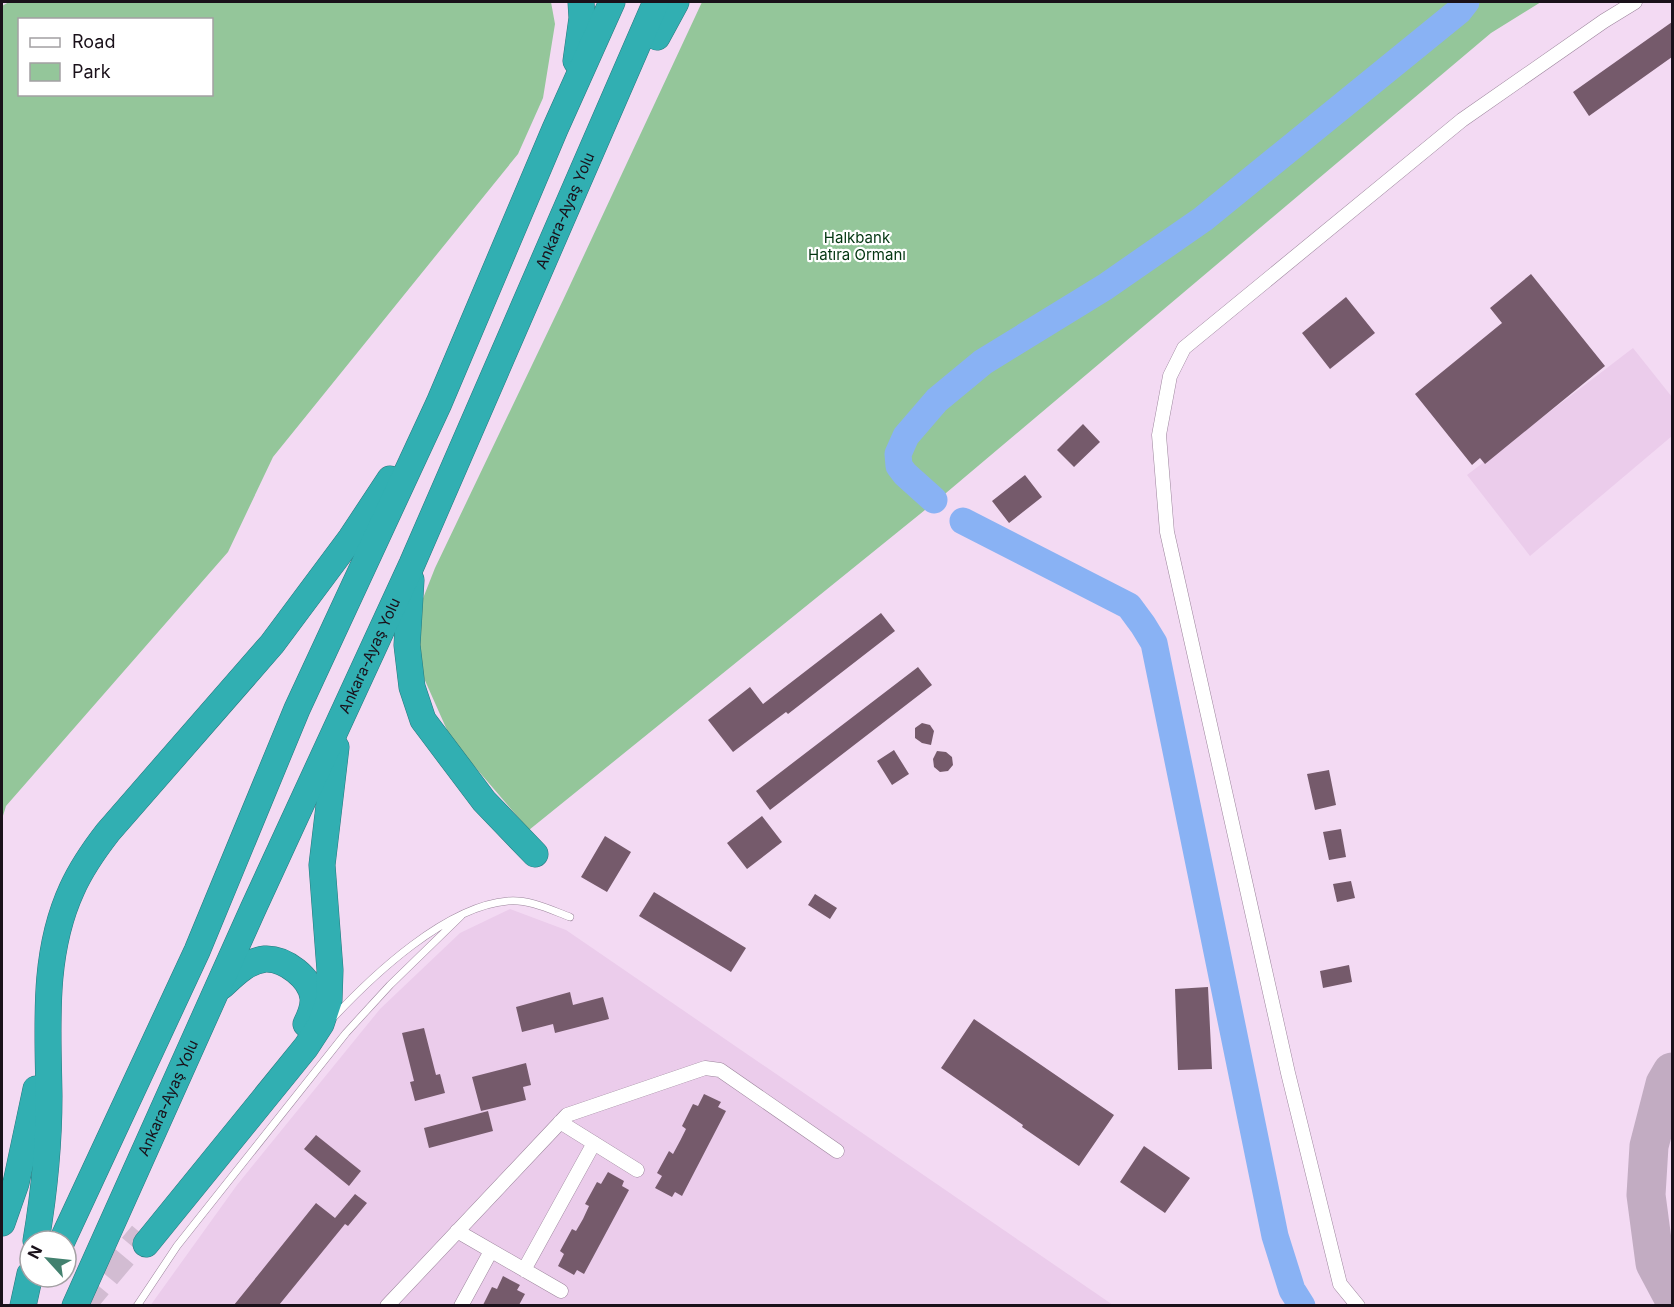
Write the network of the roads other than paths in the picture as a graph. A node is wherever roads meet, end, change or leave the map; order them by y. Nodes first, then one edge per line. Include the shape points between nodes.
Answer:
1 (581, 2) edge
2 (612, 2) edge
3 (656, 2) edge
4 (676, 2) edge
5 (1635, 2) edge
6 (555, 129) junction
7 (576, 188) junction
8 (439, 403) junction
9 (412, 564) junction
10 (339, 720) junction
11 (535, 854) dead end
12 (462, 916) junction
13 (570, 917) dead end
14 (217, 990) junction
15 (46, 1036) junction
16 (306, 1047) junction
17 (560, 1122) junction
18 (594, 1143) junction
19 (837, 1151) dead end
20 (637, 1170) dead end
21 (2, 1223) edge
22 (37, 1229) edge
23 (68, 1229) edge
24 (457, 1231) junction
25 (491, 1251) junction
26 (524, 1270) junction
27 (27, 1289) edge
28 (40, 1289) edge
29 (561, 1291) dead end
30 (23, 1305) edge
31 (33, 1305) edge
32 (75, 1305) edge
33 (136, 1305) edge
34 (387, 1305) edge
35 (461, 1305) edge
36 (1358, 1305) edge

1 - 6 highway via 578,52
2 - 6 highway
3 - 7 highway, Ankara-Ayaş Yolu
4 - 7 highway
5 - 36 street via 1462,120 1184,348 1170,376 1159,435 1167,532 1283,1051 1340,1284
6 - 8 highway
7 - 9 highway, Ankara-Ayaş Yolu
8 - 15 highway via 351,538 286,626 115,823 85,865 61,915 54,941
8 - 23 highway via 297,709 197,951
9 - 10 highway, Ankara-Ayaş Yolu
9 - 11 highway via 406,645 412,687 423,720 484,801
10 - 14 highway, Ankara-Ayaş Yolu
10 - 16 highway via 322,877 329,1000 321,1024
12 - 13 lane via 510,901 531,903
12 - 16 lane via 432,932 384,968
12 - 33 lane via 346,1033 177,1246
14 - 16 highway via 248,964 272,960 301,975 312,992 313,1008 301,1032 144,1239
14 - 32 highway, Ankara-Ayaş Yolu
15 - 21 highway via 28,1132
15 - 22 highway via 47,1152
17 - 18 street
17 - 19 street via 567,1115 705,1068 720,1070
17 - 24 street
18 - 20 street
18 - 26 street
24 - 25 street
24 - 34 street
25 - 26 street
25 - 35 street
26 - 29 street
27 - 30 highway
28 - 31 highway

